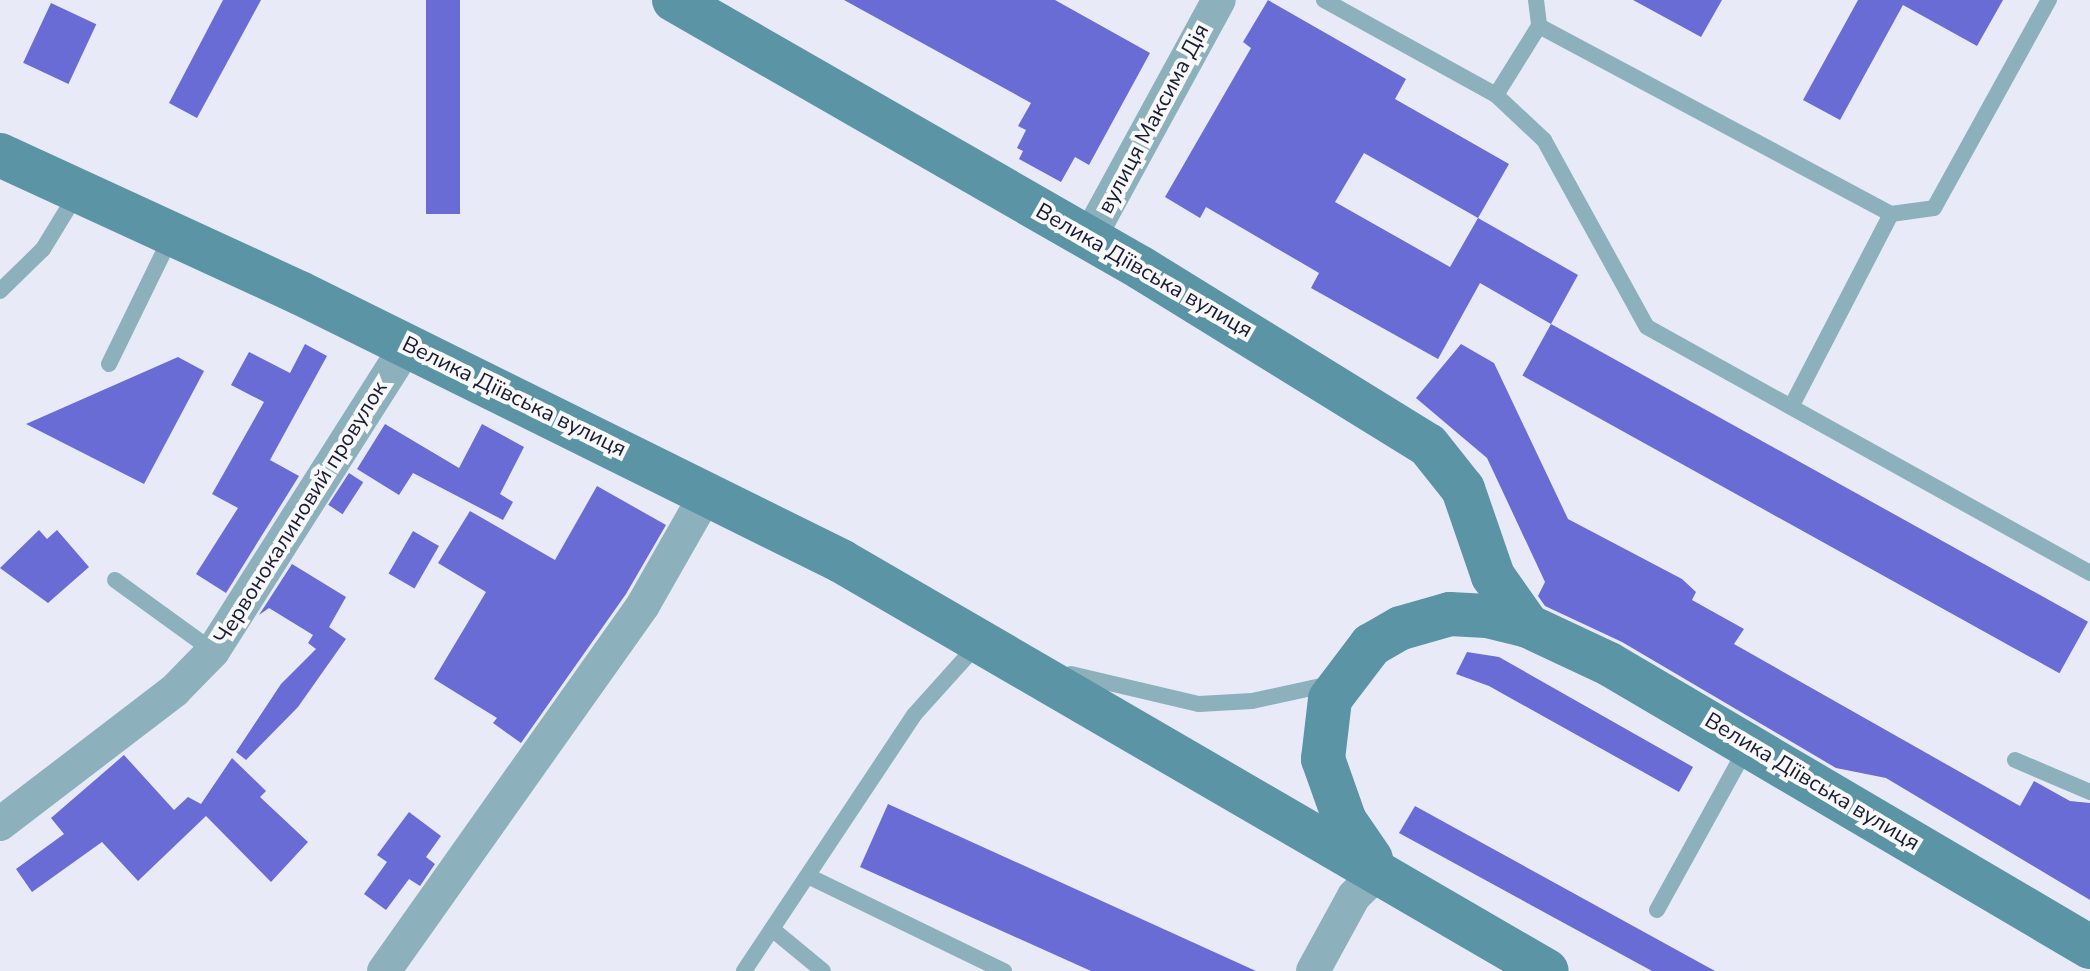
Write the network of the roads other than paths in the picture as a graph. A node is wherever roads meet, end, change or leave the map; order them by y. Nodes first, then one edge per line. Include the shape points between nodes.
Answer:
1 (674, 0) edge
2 (1219, 0) edge
3 (1324, 0) edge
4 (1536, 0) edge
5 (2049, 0) edge
6 (1539, 26) junction
7 (1496, 95) junction
8 (0, 155) edge
9 (76, 195) junction
10 (1891, 214) junction
11 (171, 236) junction
12 (1089, 238) junction
13 (0, 291) edge
14 (407, 345) junction
15 (109, 364) dead end
16 (1791, 407) junction
17 (708, 491) junction
18 (2090, 573) edge
19 (115, 580) dead end
20 (1528, 626) junction
21 (1000, 650) junction
22 (213, 651) junction
23 (1347, 670) junction
24 (1748, 744) junction
25 (2015, 760) dead end
26 (2090, 792) edge
27 (0, 824) edge
28 (1381, 870) junction
29 (808, 876) junction
30 (1657, 910) dead end
31 (772, 929) junction
32 (2090, 947) edge
33 (1317, 969) edge
34 (384, 971) edge
35 (744, 971) edge
36 (823, 971) edge
37 (1004, 971) edge
38 (1547, 971) edge

1 - 12 main road, Велика Діївська вулиця
2 - 12 street, вулиця Максима Дія
3 - 7 lane
4 - 6 lane
5 - 10 lane via 1934,208
6 - 7 lane
6 - 10 lane
7 - 16 lane via 1544,140 1647,327
8 - 9 main road, Велика Діївська вулиця
9 - 11 main road, Велика Діївська вулиця
9 - 13 lane via 43,249
10 - 16 lane
11 - 14 main road, Велика Діївська вулиця
11 - 15 lane
12 - 20 main road, Велика Діївська вулиця via 1428,445 1463,489 1493,576
14 - 17 main road, Велика Діївська вулиця
14 - 22 street, Червонокалиновий провулок
16 - 18 lane
17 - 21 main road, Велика Діївська вулиця
17 - 34 street via 643,605
19 - 22 lane
20 - 23 main road, Велика Діївська вулиця via 1450,614 1401,628
20 - 24 main road, Велика Діївська вулиця
21 - 23 lane, Велика Діївська вулиця via 1199,704 1297,694 1331,683
21 - 28 main road, Велика Діївська вулиця
21 - 29 lane via 914,715
22 - 27 street, Червонокалиновий провулок via 175,690
23 - 28 main road, Велика Діївська вулиця via 1330,699 1323,759 1345,821
24 - 30 lane
24 - 32 main road, Велика Діївська вулиця
25 - 26 lane
28 - 33 street via 1354,896
28 - 38 main road, Велика Діївська вулиця via 1467,928
29 - 31 lane
29 - 37 lane
31 - 35 lane
31 - 36 lane

